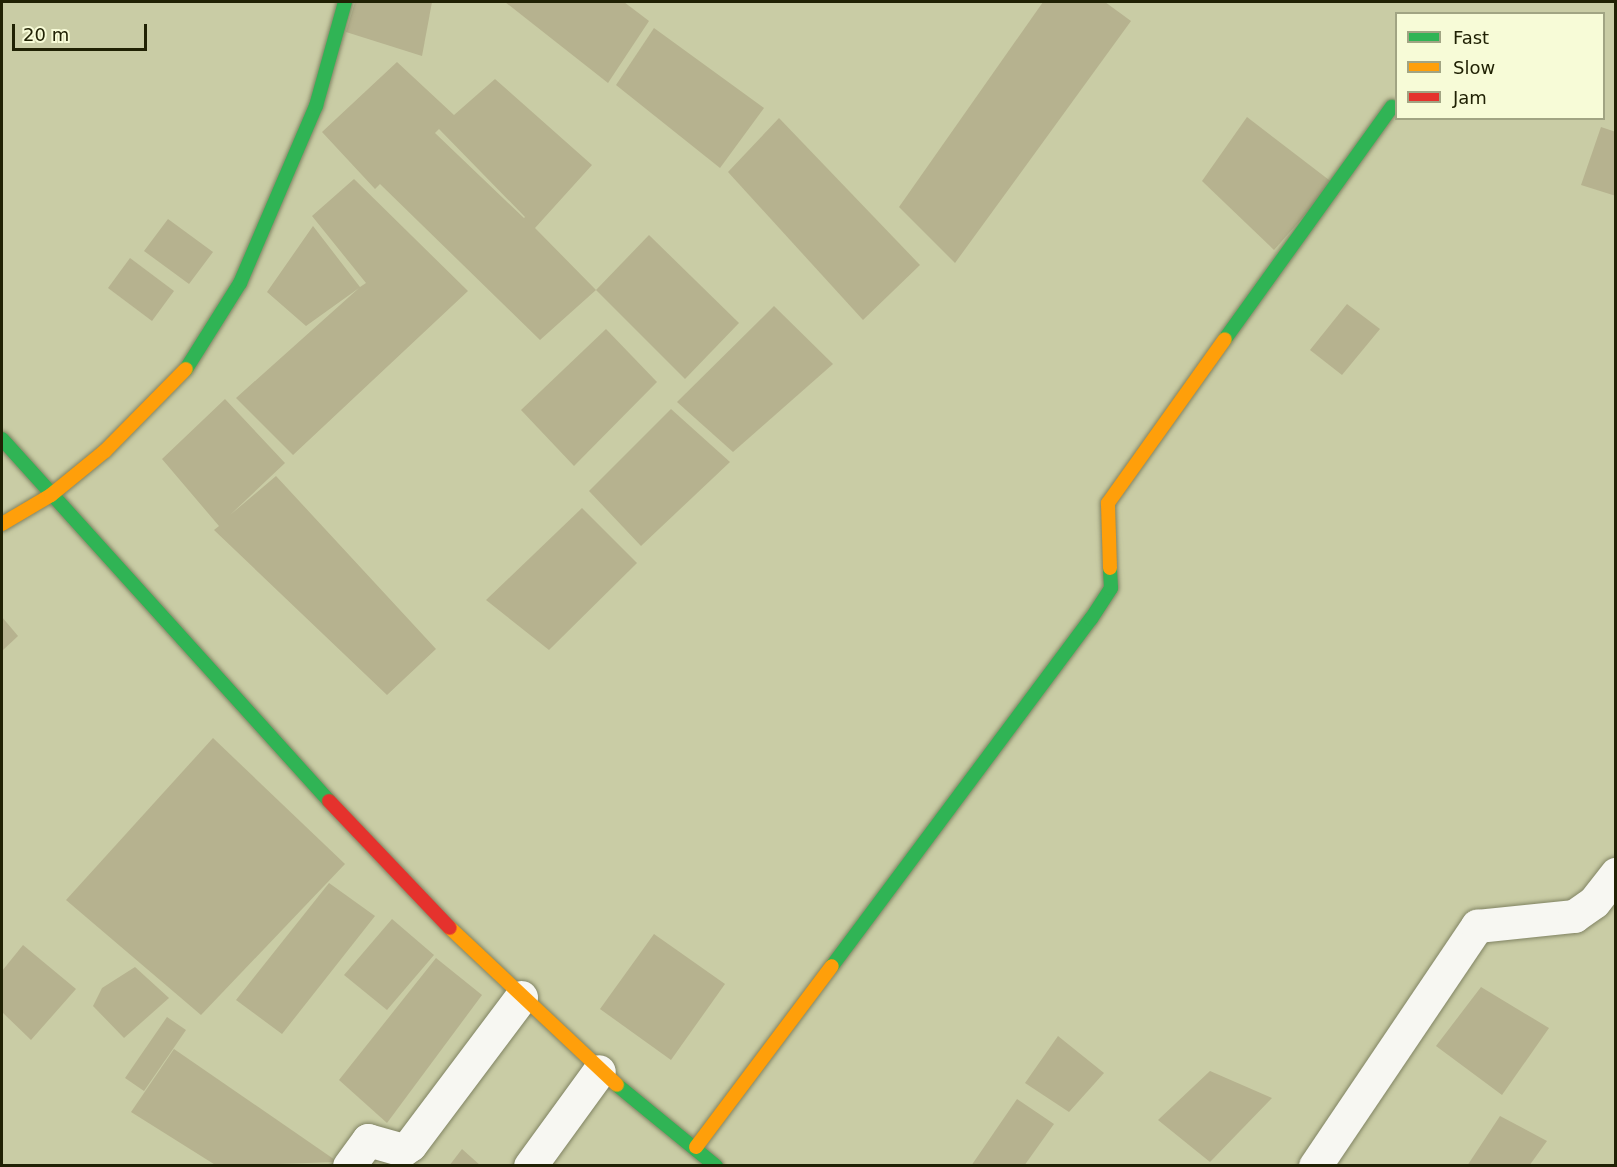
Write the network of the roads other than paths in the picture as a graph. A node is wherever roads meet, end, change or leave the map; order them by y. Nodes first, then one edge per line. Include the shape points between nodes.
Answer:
1 (345, 2) edge
2 (1392, 107) dead end
3 (2, 439) edge
4 (51, 495) junction
5 (2, 524) edge
6 (1616, 874) edge
7 (520, 997) junction
8 (599, 1071) junction
9 (696, 1147) junction
10 (349, 1166) edge
11 (530, 1166) edge
12 (716, 1166) edge
13 (1315, 1166) edge

1 - 4 street via 316,106 221,322 197,358 153,407
2 - 9 street via 1108,503 1111,588 1091,620
3 - 4 street
4 - 5 street
4 - 7 street via 404,882
6 - 13 street via 1594,902 1574,916 1478,926
7 - 8 street
7 - 10 street via 410,1145 403,1150 368,1140
8 - 9 street
8 - 11 street
9 - 12 street

